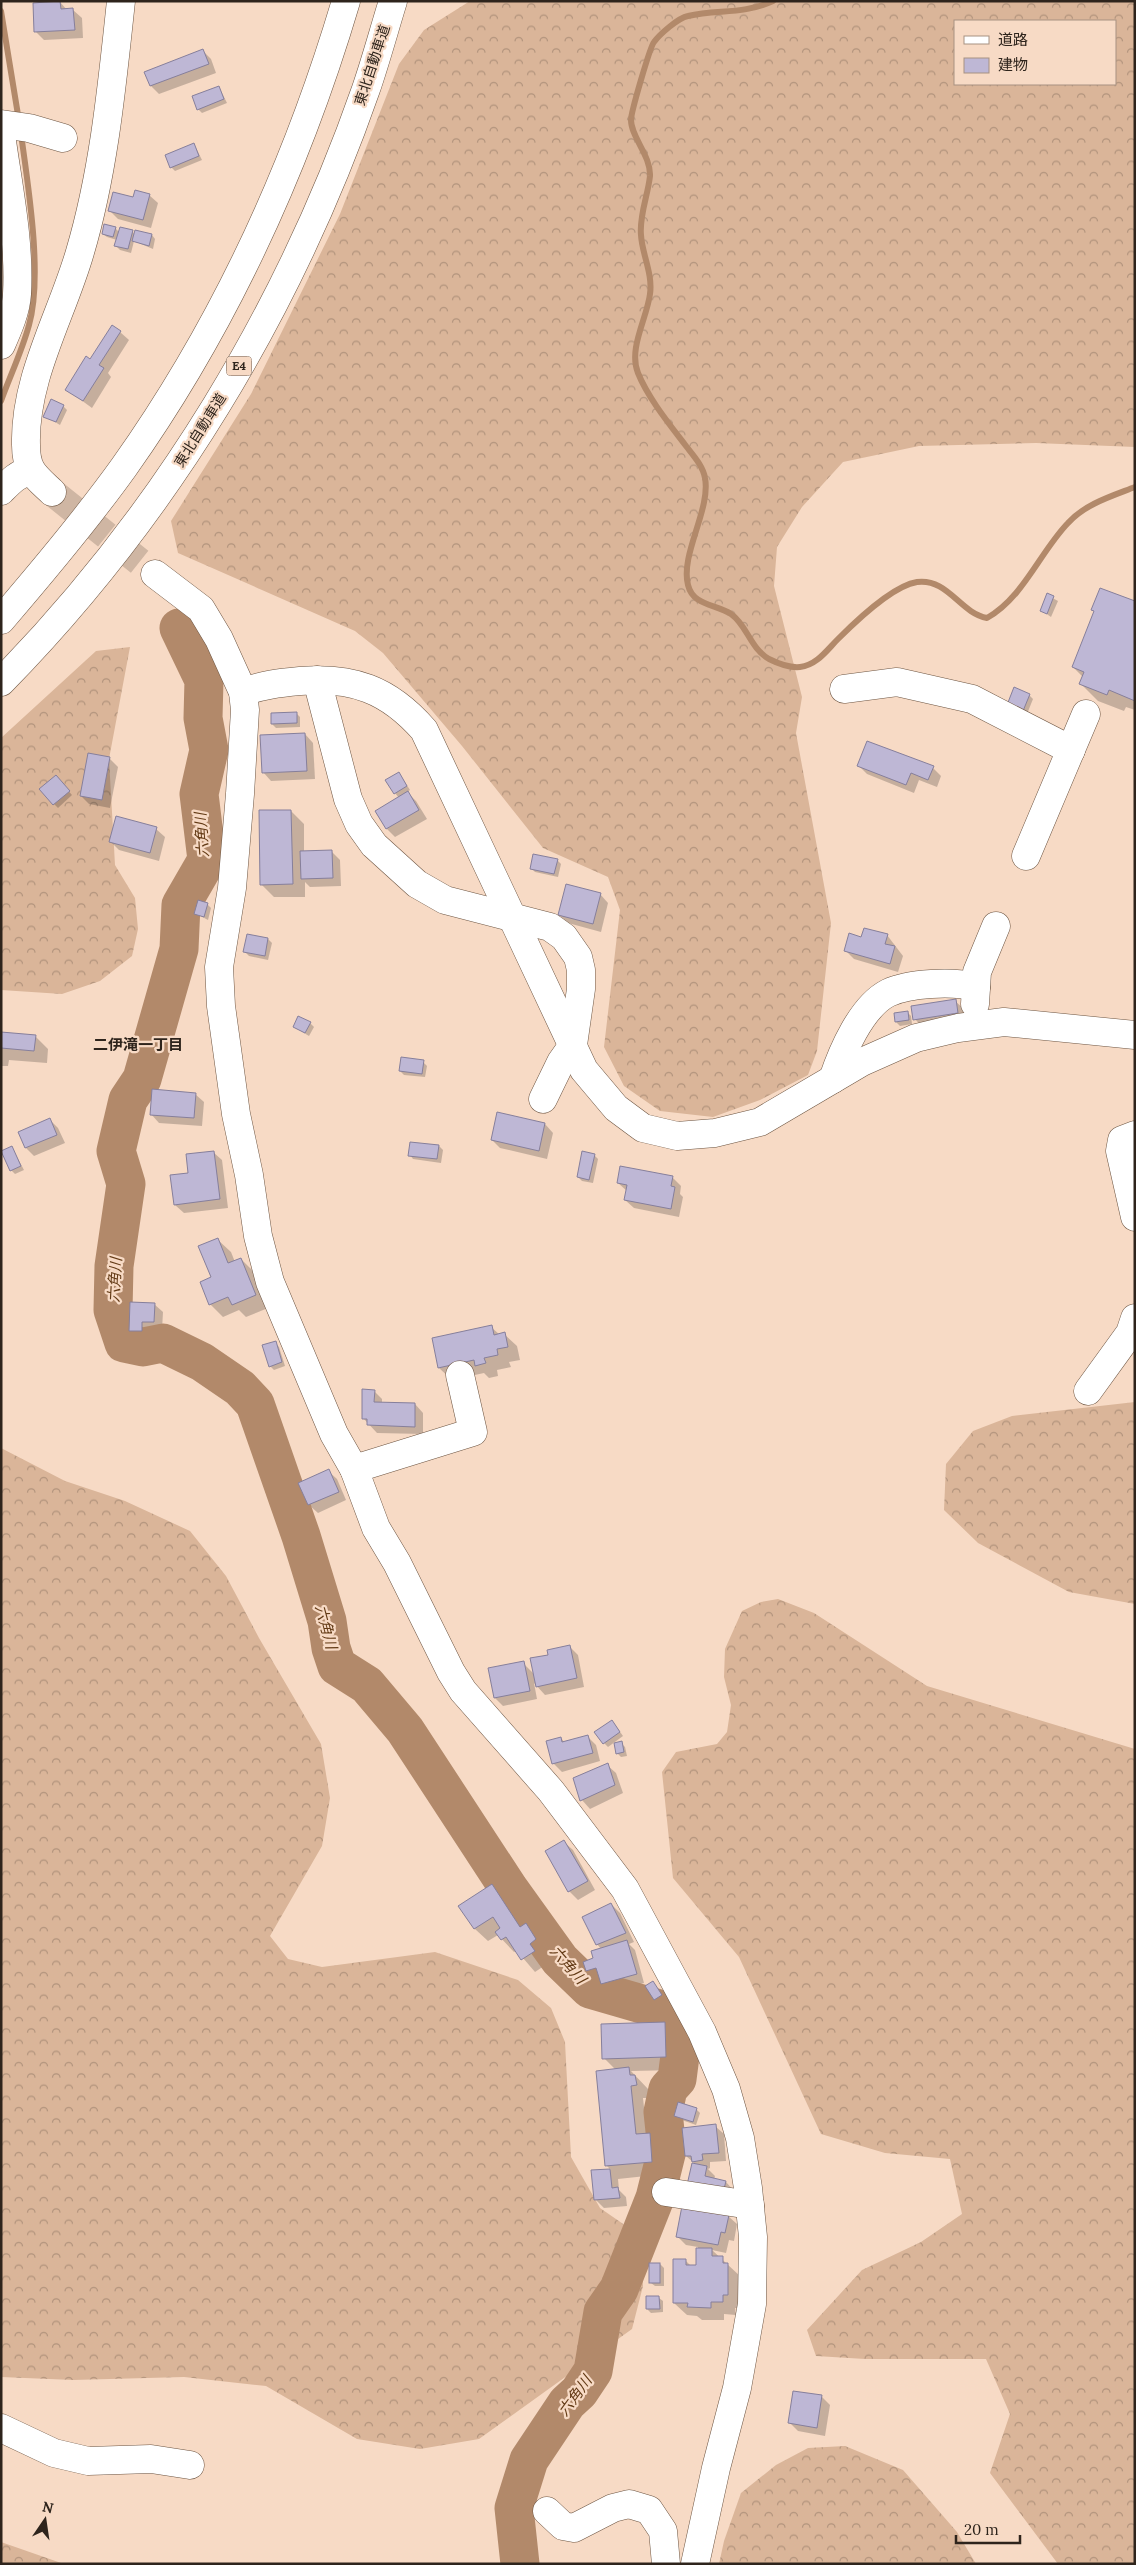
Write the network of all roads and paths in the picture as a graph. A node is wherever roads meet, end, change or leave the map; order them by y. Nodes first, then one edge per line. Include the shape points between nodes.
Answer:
1 (121, 1) edge
2 (346, 1) edge
3 (392, 1) edge
4 (12, 128) edge
5 (63, 138) dead end
6 (1, 345) edge
7 (11, 480) edge
8 (52, 492) tunnel mouth
9 (156, 574) tunnel mouth
10 (1, 620) edge
11 (317, 680) junction
12 (1, 682) edge
13 (844, 689) dead end
14 (243, 692) junction
15 (1086, 714) dead end
16 (1071, 750) junction
17 (1026, 856) dead end
18 (513, 918) junction
19 (996, 926) dead end
20 (976, 987) junction
21 (974, 1026) junction
22 (1135, 1035) edge
23 (573, 1046) junction
24 (833, 1079) junction
25 (543, 1099) dead end
26 (1135, 1135) edge
27 (1135, 1217) edge
28 (1135, 1318) edge
29 (460, 1375) dead end
30 (1088, 1391) dead end
31 (354, 1469) junction
32 (666, 2192) dead end
33 (750, 2205) junction
34 (1, 2428) edge
35 (190, 2465) dead end
36 (547, 2511) dead end
37 (666, 2564) edge
38 (695, 2564) edge

1 - 7 main road via 101,154 85,231 29,406 26,446
2 - 10 main road via 325,71 282,183 226,299 174,391 124,466 66,544
3 - 12 main road, 東北自動車道 / E4 via 366,89 323,199 266,317 212,414 162,490 102,570
4 - 5 main road
4 - 6 main road via 17,295
7 - 8 main road
9 - 14 main road via 201,609 219,639
11 - 14 main road via 264,684
11 - 18 main road via 348,682 373,689 409,713 424,730
11 - 18 main road via 348,799 359,824 374,845 416,884 446,900
13 - 16 main road via 897,682 972,699
14 - 31 main road via 245,710 232,888 219,967 236,1114 258,1236 270,1282 334,1434
15 - 16 main road
16 - 17 main road
18 - 23 main road
18 - 23 main road via 550,927 564,937 578,957 581,989
19 - 20 main road via 977,972
20 - 21 main road
20 - 24 main road via 925,985 888,994 869,1010 847,1044
21 - 22 main road via 1004,1022
21 - 24 main road via 916,1038
23 - 24 main road via 584,1070 616,1108 643,1128 677,1136 715,1133 760,1122
23 - 25 main road via 561,1062
26 - 27 main road via 1122,1140 1120,1151
28 - 30 main road via 1130,1334
29 - 31 main road via 473,1432
31 - 33 main road via 376,1528 451,1672 463,1691 551,1791 620,1882 702,2032 726,2089 740,2138
32 - 33 main road
33 - 38 main road via 754,2270 751,2312 738,2388
34 - 35 main road via 54,2453 88,2461 151,2459
36 - 37 main road via 563,2526 574,2528 613,2508 629,2504 649,2510 664,2531

